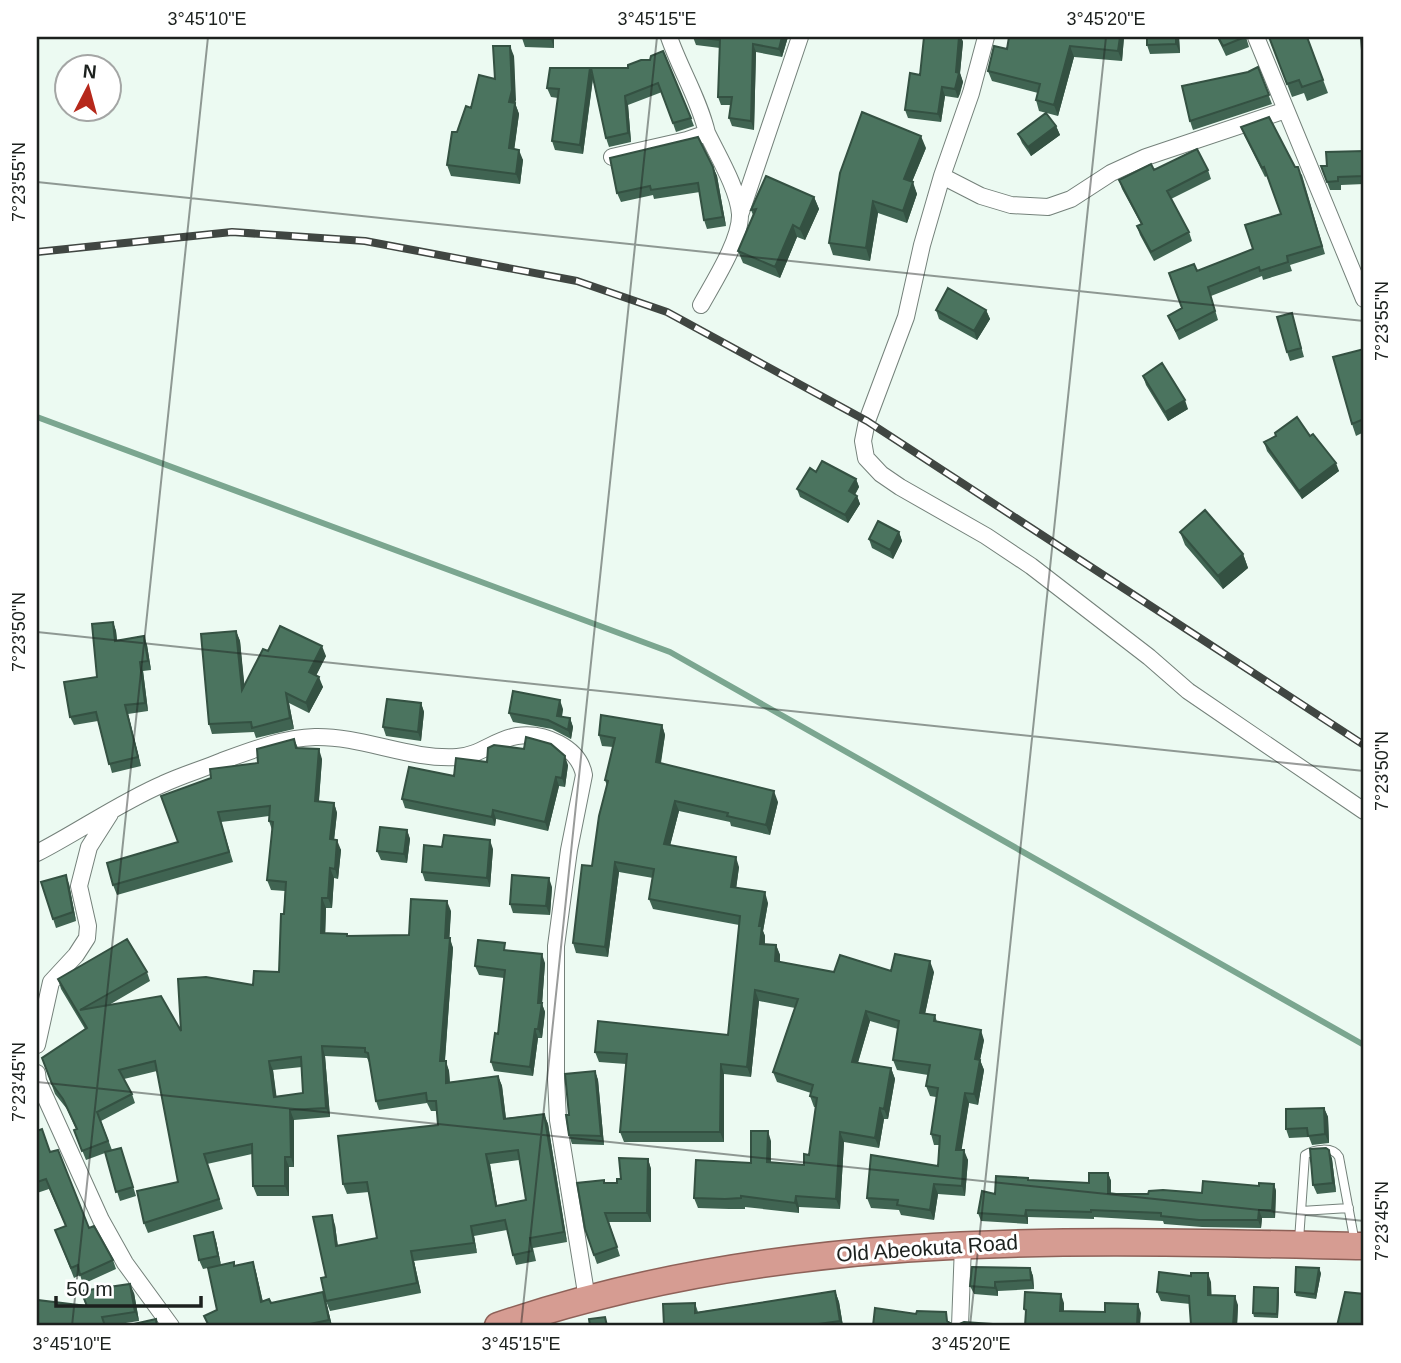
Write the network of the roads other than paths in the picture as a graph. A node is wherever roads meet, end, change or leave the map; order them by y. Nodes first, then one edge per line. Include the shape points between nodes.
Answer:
1 (669, 37) edge
2 (800, 37) edge
3 (986, 37) edge
4 (1256, 37) edge
5 (1286, 110) junction
6 (707, 133) junction
7 (612, 158) edge
8 (942, 176) junction
9 (740, 215) junction
10 (1364, 299) edge
11 (701, 305) dead end
12 (1364, 811) edge
13 (112, 812) junction
14 (37, 853) edge
15 (37, 1045) edge
16 (37, 1073) edge
17 (1349, 1208) junction
18 (1301, 1211) junction
19 (963, 1245) junction
20 (1298, 1245) junction
21 (1360, 1246) edge
22 (587, 1299) junction
23 (171, 1326) edge
24 (498, 1326) edge
25 (960, 1326) edge

1 - 6 street
2 - 9 street
3 - 8 street
4 - 5 street
5 - 8 street via 1146,157 1072,199 1048,207 1011,205
5 - 10 street
6 - 7 street
6 - 9 street via 731,183
8 - 12 street via 906,317 867,421 866,458 900,487 1031,566 1188,691
9 - 11 street via 730,250
13 - 14 street
13 - 15 street via 89,847 79,886 88,938 51,982
13 - 22 street via 161,785 260,747 313,737 343,738 440,757 478,753 516,736 538,737 571,751 582,763 584,775 556,946 556,1078 558,1120
16 - 23 street via 101,1220 125,1263
17 - 18 lane
17 - 18 lane via 1339,1157 1331,1149 1305,1156
17 - 21 lane
18 - 20 lane
19 - 20 highway, Old Abeokuta Road via 1119,1241
19 - 22 highway, Old Abeokuta Road via 816,1256 674,1279
19 - 25 street
20 - 21 highway, Old Abeokuta Road
22 - 24 highway, Old Abeokuta Road

